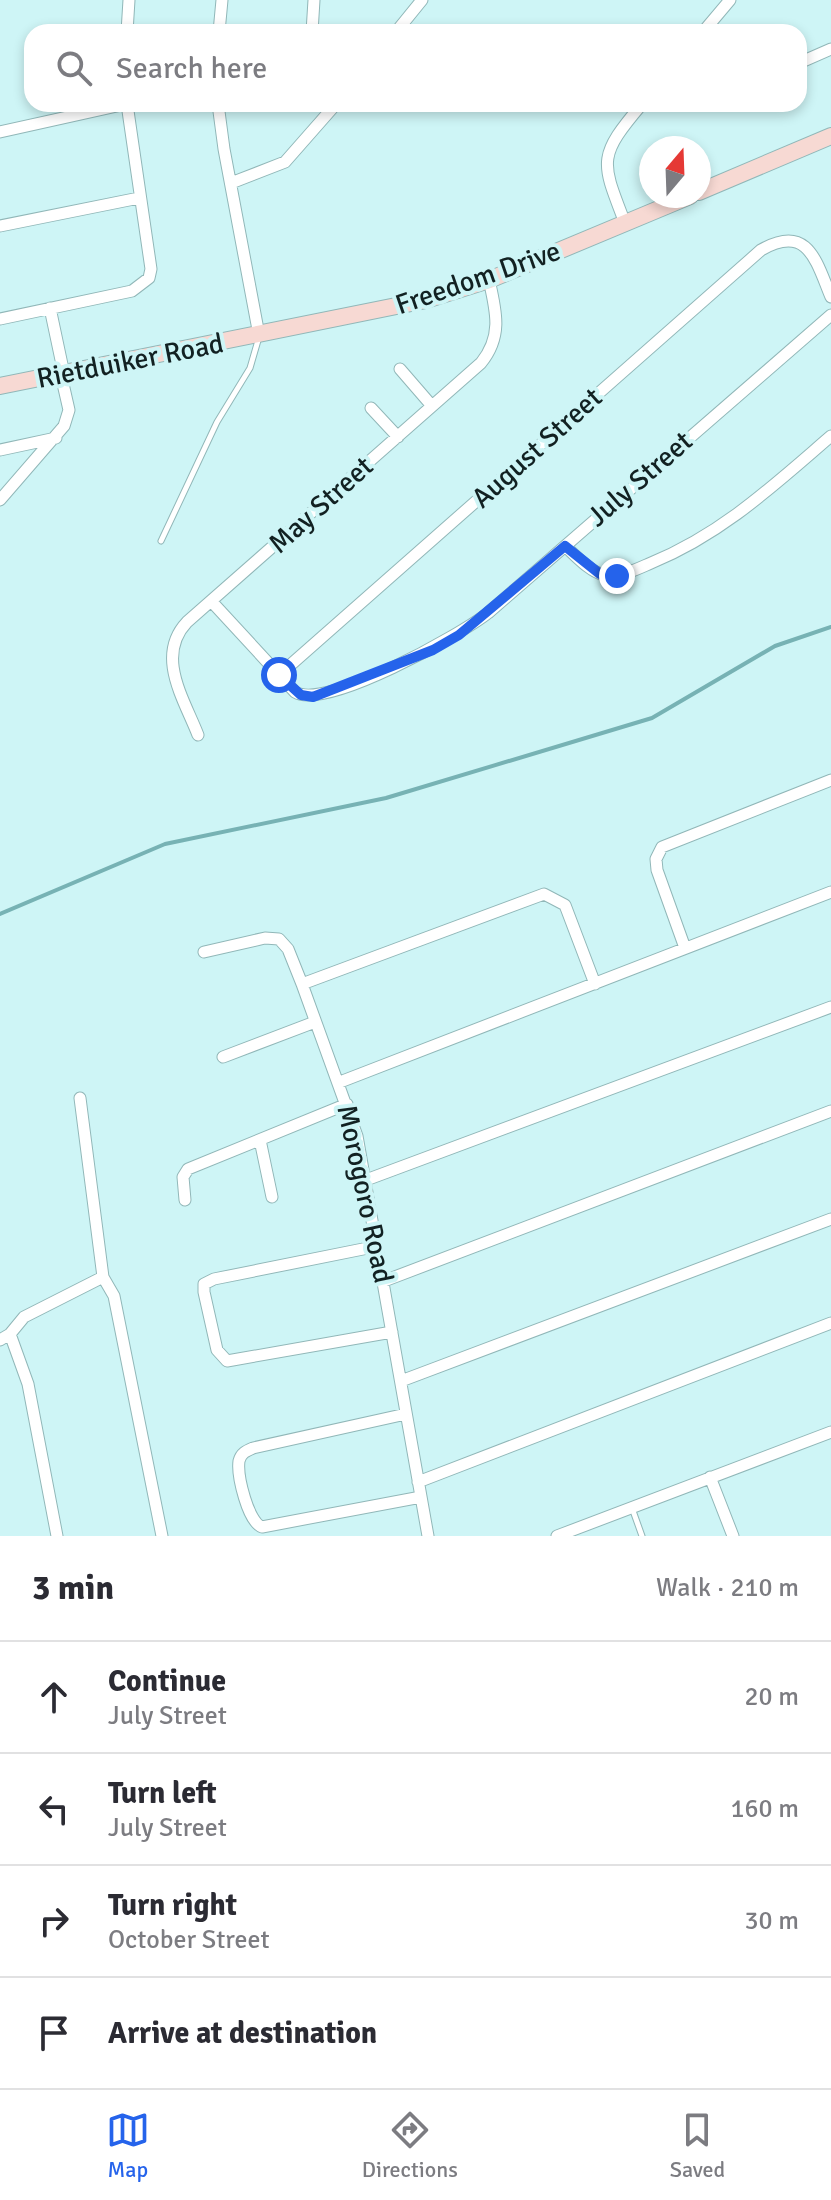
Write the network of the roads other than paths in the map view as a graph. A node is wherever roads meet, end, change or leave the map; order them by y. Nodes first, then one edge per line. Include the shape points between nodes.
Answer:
1 (129, 0) edge
2 (222, 0) edge
3 (314, 0) edge
4 (422, 0) edge
5 (730, 0) edge
6 (128, 24) edge
7 (220, 24) edge
8 (312, 24) edge
9 (402, 24) edge
10 (710, 24) edge
11 (831, 49) edge
12 (807, 60) edge
13 (70, 112) edge
14 (127, 112) edge
15 (219, 112) edge
16 (329, 112) edge
17 (635, 112) edge
18 (0, 132) edge
19 (831, 136) edge
20 (231, 183) junction
21 (711, 187) edge
22 (139, 198) junction
23 (661, 208) edge
24 (625, 223) junction
25 (0, 226) edge
26 (489, 280) junction
27 (831, 297) edge
28 (50, 308) junction
29 (831, 315) edge
30 (0, 319) edge
31 (259, 335) junction
32 (400, 369) dead end
33 (63, 374) junction
34 (0, 386) edge
35 (432, 406) junction
36 (371, 408) dead end
37 (831, 436) edge
38 (398, 437) junction
39 (57, 438) junction
40 (0, 450) edge
41 (0, 500) edge
42 (161, 541) dead end
43 (565, 546) junction
44 (212, 602) junction
45 (279, 675) junction
46 (198, 735) dead end
47 (831, 780) edge
48 (831, 892) edge
49 (685, 948) junction
50 (204, 952) dead end
51 (302, 984) junction
52 (595, 984) junction
53 (831, 1007) edge
54 (315, 1022) junction
55 (223, 1057) dead end
56 (340, 1082) junction
57 (80, 1098) dead end
58 (347, 1104) junction
59 (831, 1111) edge
60 (260, 1140) junction
61 (366, 1180) junction
62 (272, 1197) dead end
63 (185, 1200) dead end
64 (831, 1219) edge
65 (378, 1246) junction
66 (103, 1277) junction
67 (384, 1281) junction
68 (831, 1323) edge
69 (392, 1332) junction
70 (5, 1337) edge
71 (401, 1381) junction
72 (406, 1414) junction
73 (831, 1432) edge
74 (710, 1477) junction
75 (418, 1482) junction
76 (421, 1497) junction
77 (632, 1507) junction
78 (57, 1536) edge
79 (162, 1536) edge
80 (428, 1536) edge
81 (557, 1536) edge
82 (642, 1536) edge
83 (733, 1536) edge

1 - 6 street
2 - 7 street
3 - 8 street
4 - 9 street
5 - 10 street
11 - 12 street
13 - 18 street
14 - 22 street
15 - 20 street
16 - 20 street via 285,162
17 - 24 street via 615,135 606,159 605,171
19 - 21 street
20 - 31 street
22 - 25 street
22 - 28 street via 151,269 145,284
23 - 24 street, Freedom Drive
24 - 26 street, Freedom Drive
26 - 31 street, Freedom Drive via 416,302
26 - 35 street, May Street via 498,320 492,349
27 - 45 street, August Street via 815,257 803,244 780,241 749,259
28 - 30 street
28 - 33 street
29 - 43 street, July Street
31 - 33 street, Rietduiker Road
31 - 42 lane via 250,368 217,422
32 - 35 street
33 - 34 street, Rietduiker Road
33 - 39 street via 69,410
35 - 38 street, May Street
36 - 38 street
37 - 43 street via 725,525 676,553 608,576
38 - 44 street, May Street
39 - 40 street
39 - 41 street
43 - 45 street, July Street via 488,613 433,650 313,697 301,695
44 - 45 street, July Street
44 - 46 street, May Street via 179,631 171,647 172,664
47 - 49 street via 662,847 657,870
48 - 49 street
49 - 52 street
50 - 51 street, Morogoro Road via 279,939
51 - 52 street via 544,894 565,905
51 - 54 street, Morogoro Road
52 - 56 street
53 - 61 street
54 - 55 street
54 - 56 street, Morogoro Road
56 - 58 street, Morogoro Road
57 - 66 street
58 - 60 street
58 - 61 street, Morogoro Road
59 - 67 street
60 - 62 street
60 - 63 street via 188,1169 183,1177
61 - 65 street, Morogoro Road
64 - 71 street
65 - 67 street, Morogoro Road
65 - 69 street via 214,1279 204,1284 204,1292 217,1350 227,1361
66 - 70 street via 24,1317
66 - 79 street via 114,1296
67 - 69 street, Morogoro Road
68 - 75 street
69 - 71 street, Morogoro Road
70 - 78 street via 28,1384
71 - 72 street, Morogoro Road
72 - 75 street, Morogoro Road
72 - 76 street via 253,1448 239,1463 250,1517 262,1527
73 - 74 street
74 - 77 street
74 - 83 street
75 - 76 street, Morogoro Road
76 - 80 street, Morogoro Road
77 - 81 street
77 - 82 lane

